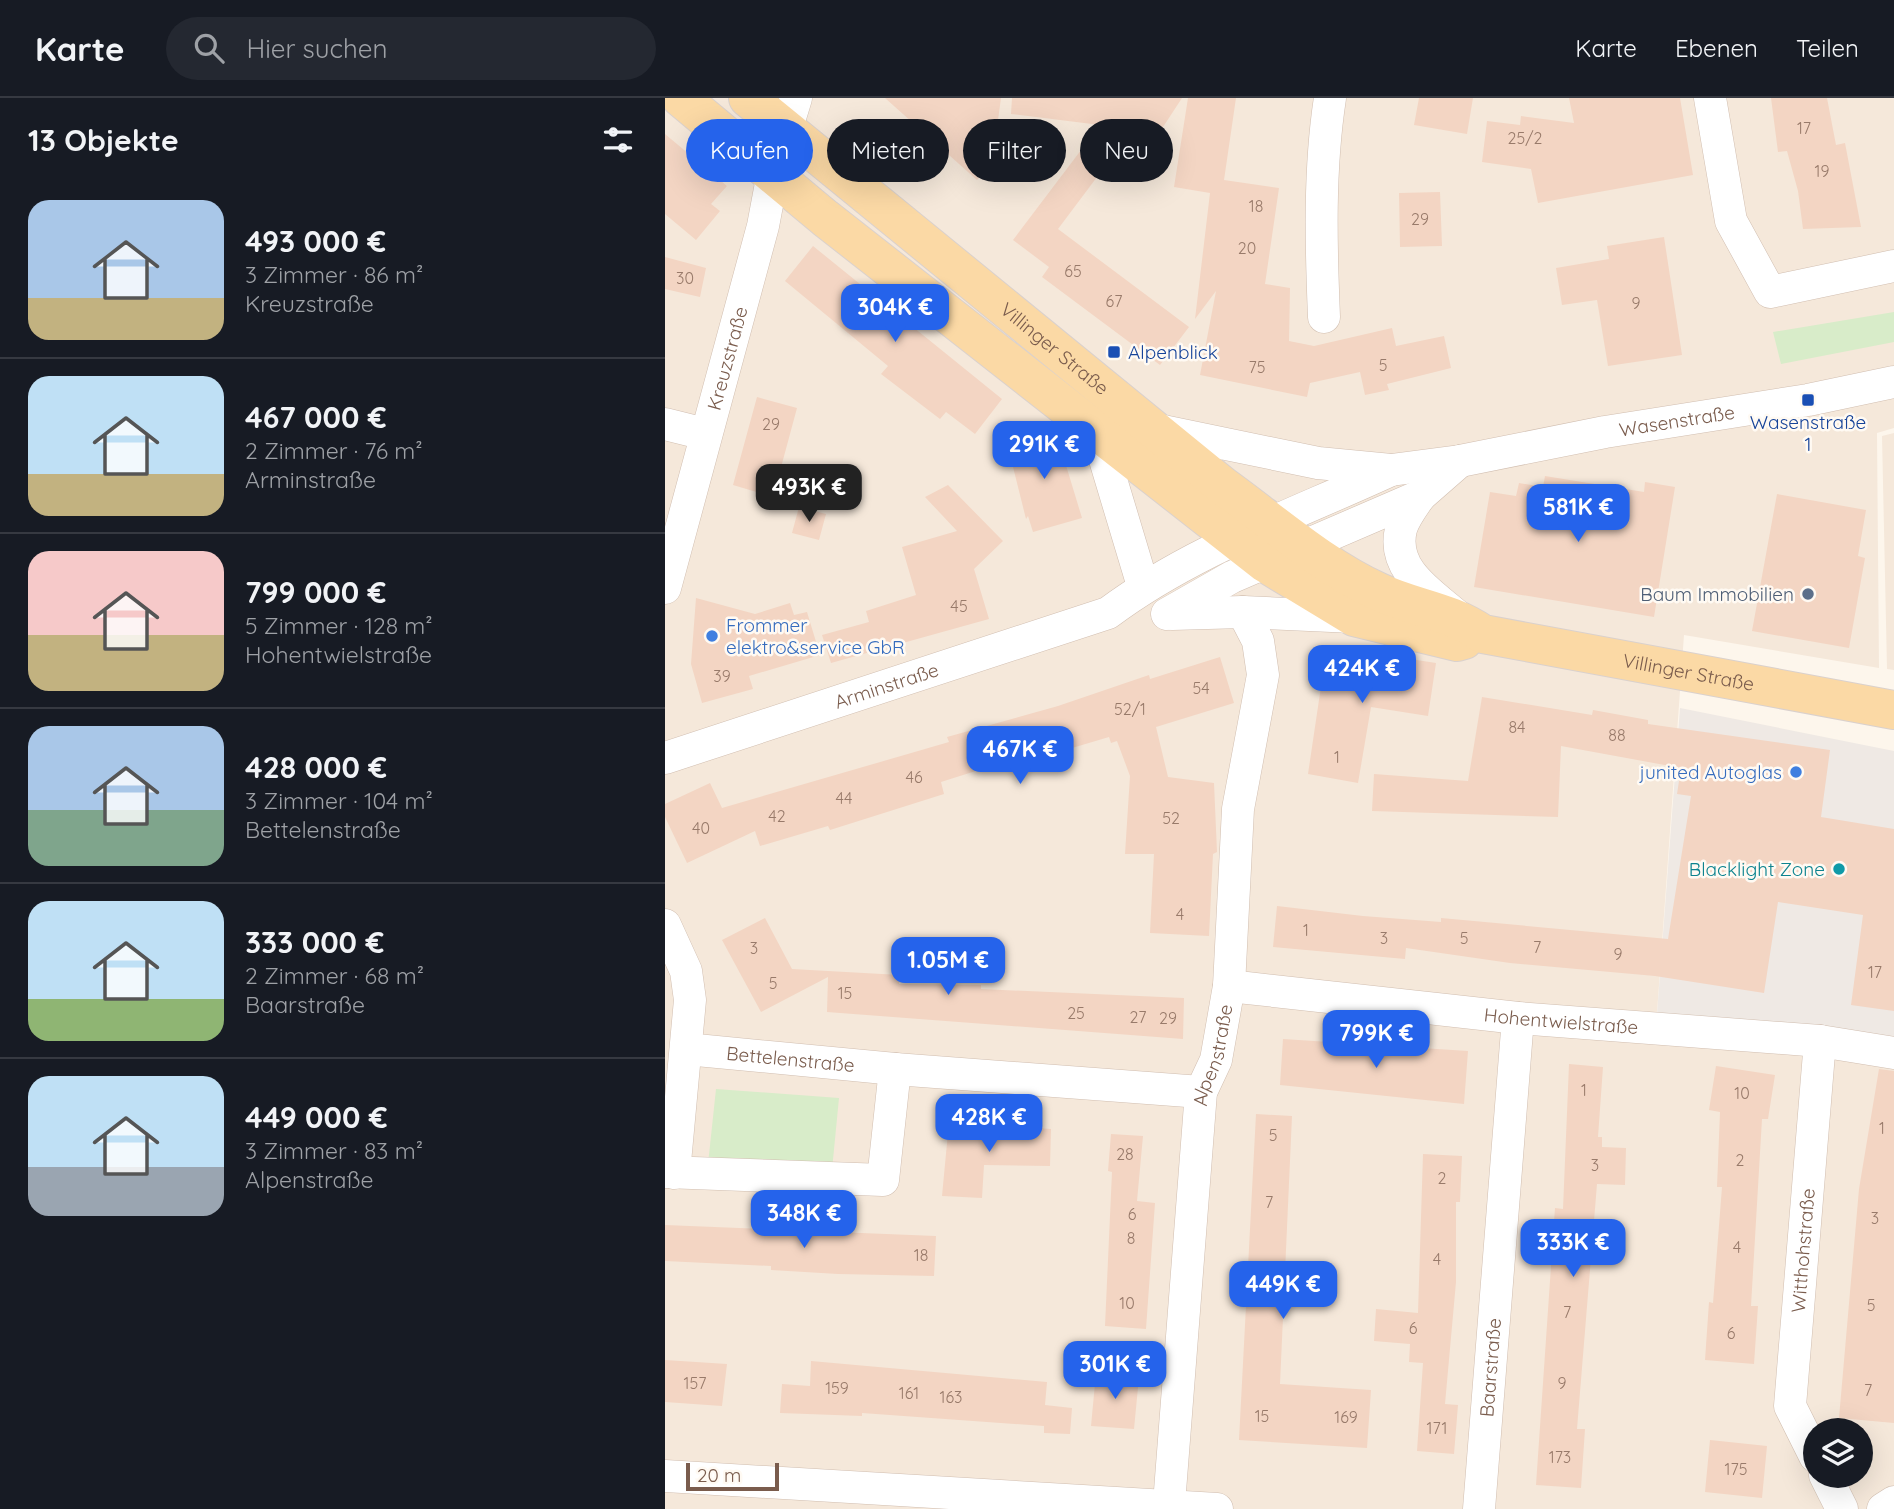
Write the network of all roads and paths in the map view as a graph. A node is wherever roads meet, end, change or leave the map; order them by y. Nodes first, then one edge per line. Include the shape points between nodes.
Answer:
1 (681, 98) edge
2 (748, 98) edge
3 (1330, 98) edge
4 (1710, 98) edge
5 (787, 108) edge
6 (707, 119) edge
7 (771, 182) edge
8 (783, 182) edge
9 (1894, 266) edge
10 (1324, 317) dead end
11 (1894, 382) edge
12 (665, 424) edge
13 (1152, 429) junction
14 (1097, 433) junction
15 (705, 434) junction
16 (1460, 461) junction
17 (1391, 470) junction
18 (1420, 496) junction
19 (1272, 522) junction
20 (1236, 540) junction
21 (1305, 546) junction
22 (1265, 563) junction
23 (1143, 586) junction
24 (665, 588) edge
25 (1243, 611) junction
26 (1108, 613) junction
27 (1167, 614) junction
28 (1354, 617) junction
29 (1472, 627) junction
30 (1894, 710) edge
31 (665, 758) edge
32 (665, 925) edge
33 (1229, 986) junction
34 (1518, 1018) junction
35 (1820, 1041) junction
36 (686, 1049) junction
37 (1894, 1053) edge
38 (895, 1069) junction
39 (1201, 1092) junction
40 (670, 1172) edge
41 (1803, 1431) edge
42 (665, 1476) edge
43 (1832, 1488) edge
44 (1894, 1502) edge
45 (1169, 1504) junction
46 (1217, 1509) edge
47 (1479, 1509) edge
48 (1842, 1509) edge
49 (1883, 1509) edge

1 - 6 main road, Villinger Straße
2 - 5 main road, Villinger Straße
3 - 10 street via 1321,254
4 - 9 street via 1731,221 1770,292
5 - 13 main road, Villinger Straße
7 - 15 street, Kreuzstraße
8 - 14 main road, Villinger Straße
11 - 16 street, Wasenstraße
12 - 15 street
13 - 17 street, Wasenstraße via 1318,463
13 - 19 main road, Villinger Straße
14 - 20 main road, Villinger Straße
14 - 23 street
15 - 24 street, Kreuzstraße
16 - 17 street, Wasenstraße
16 - 18 street, Wasenstraße
17 - 19 street, Wasenstraße
18 - 21 street, Wasenstraße
18 - 29 street, Wasenstraße via 1401,529 1404,565
19 - 20 street, Arminstraße
19 - 21 main road, Villinger Straße
20 - 22 main road, Villinger Straße
20 - 23 street, Arminstraße
21 - 22 street
21 - 29 main road, Villinger Straße via 1379,592
22 - 27 street
22 - 28 main road, Villinger Straße
23 - 26 street, Arminstraße
25 - 27 street, Arminstraße
25 - 28 street, Arminstraße
25 - 33 street, Alpenstraße via 1258,641 1263,675 1238,808
26 - 27 street, Arminstraße
26 - 31 street, Arminstraße
28 - 29 main road, Villinger Straße via 1457,642
29 - 30 main road, Villinger Straße
32 - 36 street via 686,971 690,1000
33 - 34 street, Hohentwielstraße
33 - 39 street, Alpenstraße via 1216,1060
34 - 35 street, Hohentwielstraße
34 - 47 street, Baarstraße
35 - 37 street, Hohentwielstraße
35 - 41 street, Witthohstraße via 1790,1406
36 - 38 street, Bettelenstraße
36 - 40 street
38 - 39 street, Bettelenstraße
38 - 40 street via 883,1180
39 - 45 street, Alpenstraße
42 - 45 street
43 - 48 street
44 - 49 street
45 - 46 street

